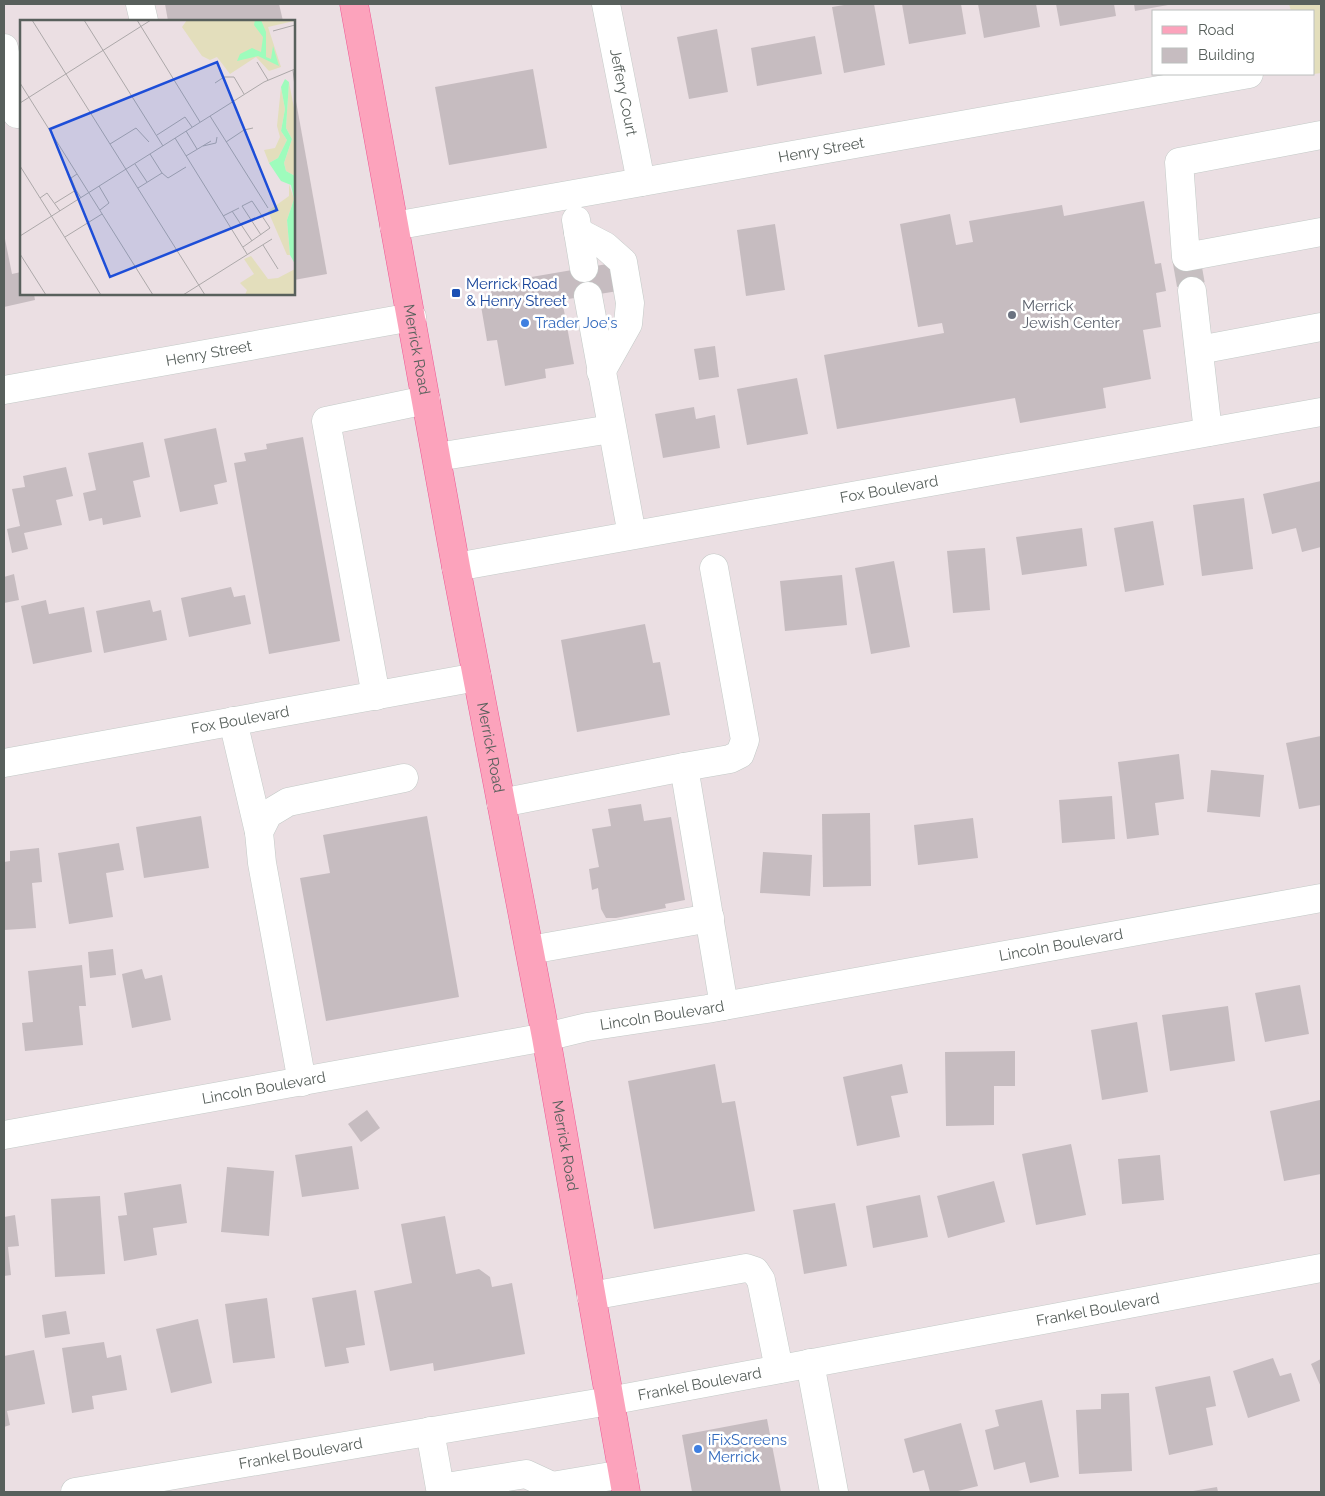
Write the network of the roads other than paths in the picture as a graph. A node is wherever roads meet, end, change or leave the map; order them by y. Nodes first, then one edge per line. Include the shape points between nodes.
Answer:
1 (140, 4) edge
2 (354, 4) edge
3 (606, 4) edge
4 (144, 20) edge
5 (4, 48) edge
6 (1243, 75) edge
7 (17, 114) dead end
8 (1321, 135) edge
9 (641, 182) junction
10 (571, 194) junction
11 (394, 226) junction
12 (578, 232) junction
13 (1321, 232) edge
14 (584, 268) dead end
15 (1192, 290) tunnel mouth
16 (588, 296) dead end
17 (412, 317) junction
18 (1321, 327) edge
19 (1199, 350) junction
20 (601, 372) junction
21 (4, 390) edge
22 (426, 400) junction
23 (1321, 412) edge
24 (611, 429) junction
25 (1208, 432) junction
26 (437, 457) junction
27 (632, 535) junction
28 (456, 567) junction
29 (714, 568) dead end
30 (477, 677) junction
31 (376, 696) junction
32 (233, 722) junction
33 (4, 763) edge
34 (684, 767) junction
35 (404, 778) dead end
36 (501, 803) junction
37 (259, 832) junction
38 (1321, 898) edge
39 (710, 918) junction
40 (530, 950) junction
41 (724, 1006) junction
42 (546, 1037) junction
43 (302, 1082) junction
44 (4, 1136) edge
45 (1321, 1268) edge
46 (591, 1296) junction
47 (810, 1363) junction
48 (779, 1369) junction
49 (609, 1400) junction
50 (430, 1431) junction
51 (625, 1483) edge
52 (552, 1489) edge
53 (76, 1492) edge
54 (834, 1492) edge

1 - 4 street
2 - 11 main road, Merrick Road
3 - 9 street, Jeffery Court
5 - 7 street
6 - 9 street, Henry Street
8 - 13 street via 1179,162 1186,257
9 - 10 street, Henry Street
10 - 11 street, Henry Street
10 - 12 street
11 - 17 main road, Merrick Road
12 - 14 street
12 - 20 street via 605,246 623,262 630,303 628,324
15 - 19 street
16 - 20 street
17 - 21 street, Henry Street
17 - 22 main road, Merrick Road
18 - 19 street
19 - 25 street
20 - 24 street
22 - 26 main road, Merrick Road
22 - 31 street via 326,421
23 - 25 street, Fox Boulevard
24 - 26 street
24 - 27 street
25 - 27 street, Fox Boulevard
26 - 28 main road, Merrick Road
27 - 28 street, Fox Boulevard
28 - 30 main road, Merrick Road
29 - 34 street via 745,740 740,754 730,760
30 - 31 street, Fox Boulevard
30 - 36 main road, Merrick Road
31 - 32 street, Fox Boulevard
32 - 33 street, Fox Boulevard
32 - 37 street
34 - 36 street
34 - 39 street
35 - 37 street via 288,802 268,814
36 - 40 main road, Merrick Road
37 - 43 street
38 - 41 street, Lincoln Boulevard
39 - 40 street
39 - 41 street
40 - 42 main road, Merrick Road
41 - 42 street, Lincoln Boulevard via 587,1027
42 - 43 street, Lincoln Boulevard
42 - 46 main road, Merrick Road
43 - 44 street, Lincoln Boulevard
45 - 47 street, Frankel Boulevard
46 - 48 street via 746,1268 755,1271 761,1280
46 - 49 main road, Merrick Road
47 - 48 street, Frankel Boulevard
47 - 54 street
48 - 49 street, Frankel Boulevard
49 - 50 street, Frankel Boulevard
49 - 51 main road, Merrick Road
50 - 52 street via 440,1488 526,1474
50 - 53 street, Frankel Boulevard
51 - 52 street

